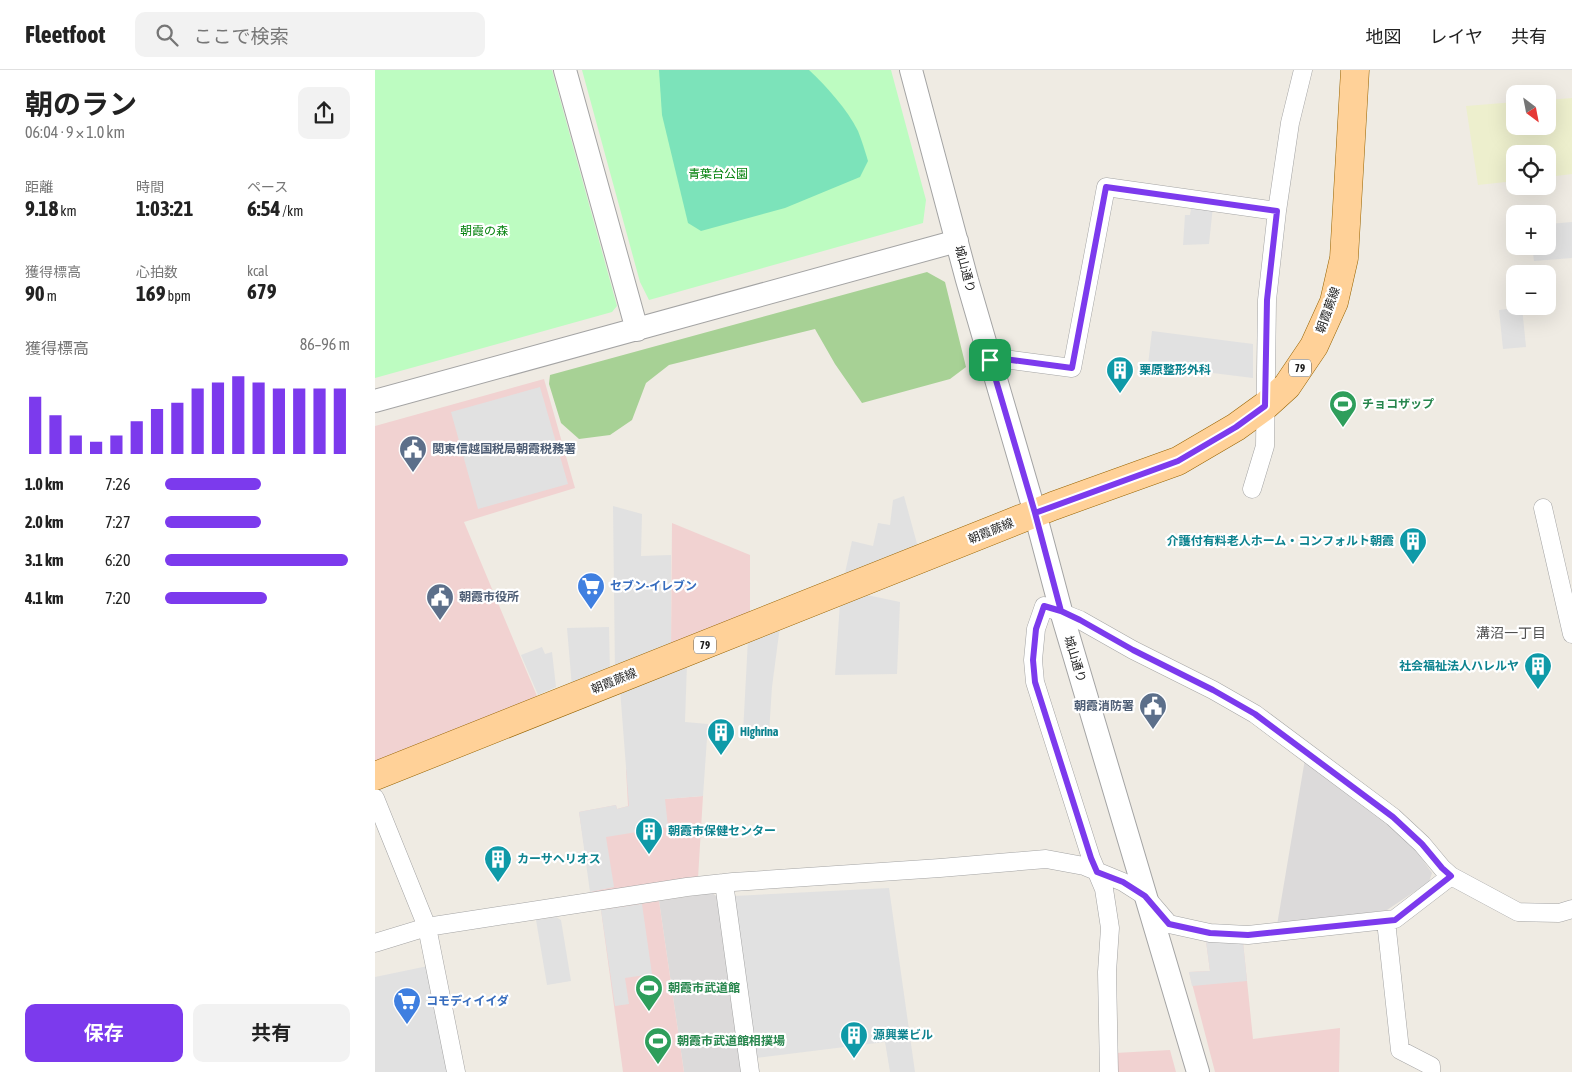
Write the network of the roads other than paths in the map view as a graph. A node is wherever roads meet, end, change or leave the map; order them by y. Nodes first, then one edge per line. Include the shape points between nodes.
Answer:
1 (565, 70) edge
2 (911, 70) edge
3 (1303, 70) edge
4 (1355, 70) edge
5 (1277, 211) junction
6 (957, 240) junction
7 (637, 330) junction
8 (990, 360) junction
9 (375, 401) edge
10 (1265, 406) junction
11 (1252, 489) dead end
12 (1543, 508) dead end
13 (1035, 513) junction
14 (1061, 611) junction
15 (1572, 634) edge
16 (375, 776) edge
17 (375, 798) edge
18 (1097, 872) junction
19 (1451, 876) junction
20 (724, 883) junction
21 (1145, 896) junction
22 (1572, 909) edge
23 (1386, 921) junction
24 (427, 927) junction
25 (375, 943) edge
26 (456, 1072) edge
27 (750, 1072) edge
28 (1109, 1072) edge
29 (1198, 1072) edge
30 (1431, 1072) edge

1 - 7 street
2 - 6 street, 城山通り
3 - 5 street via 1290,123
4 - 10 main road, 朝霞蕨線 / 79 via 1344,258 1334,302 1314,346 1287,386
5 - 8 street via 1106,187 1072,368
5 - 10 street via 1267,300
6 - 7 street
6 - 8 street, 城山通り
7 - 9 street
8 - 13 street, 城山通り
10 - 11 street via 1265,446
10 - 13 main road, 朝霞蕨線 / 79 via 1178,461
12 - 15 street
13 - 14 street, 城山通り
13 - 16 main road, 朝霞蕨線 / 79
14 - 18 street via 1044,606 1036,629 1035,682
14 - 19 street via 1255,714 1393,817
14 - 21 street, 城山通り
17 - 24 street
18 - 20 street via 1084,866 1046,859
18 - 21 street via 1123,882
18 - 28 street via 1104,889 1110,928 1107,972
19 - 22 street via 1518,912 1559,913
19 - 23 street via 1395,920
20 - 24 street
20 - 27 street
21 - 23 street via 1169,924 1210,933 1248,935
21 - 29 street, 城山通り
23 - 30 street via 1400,1050 1431,1066
24 - 25 street
24 - 26 street

